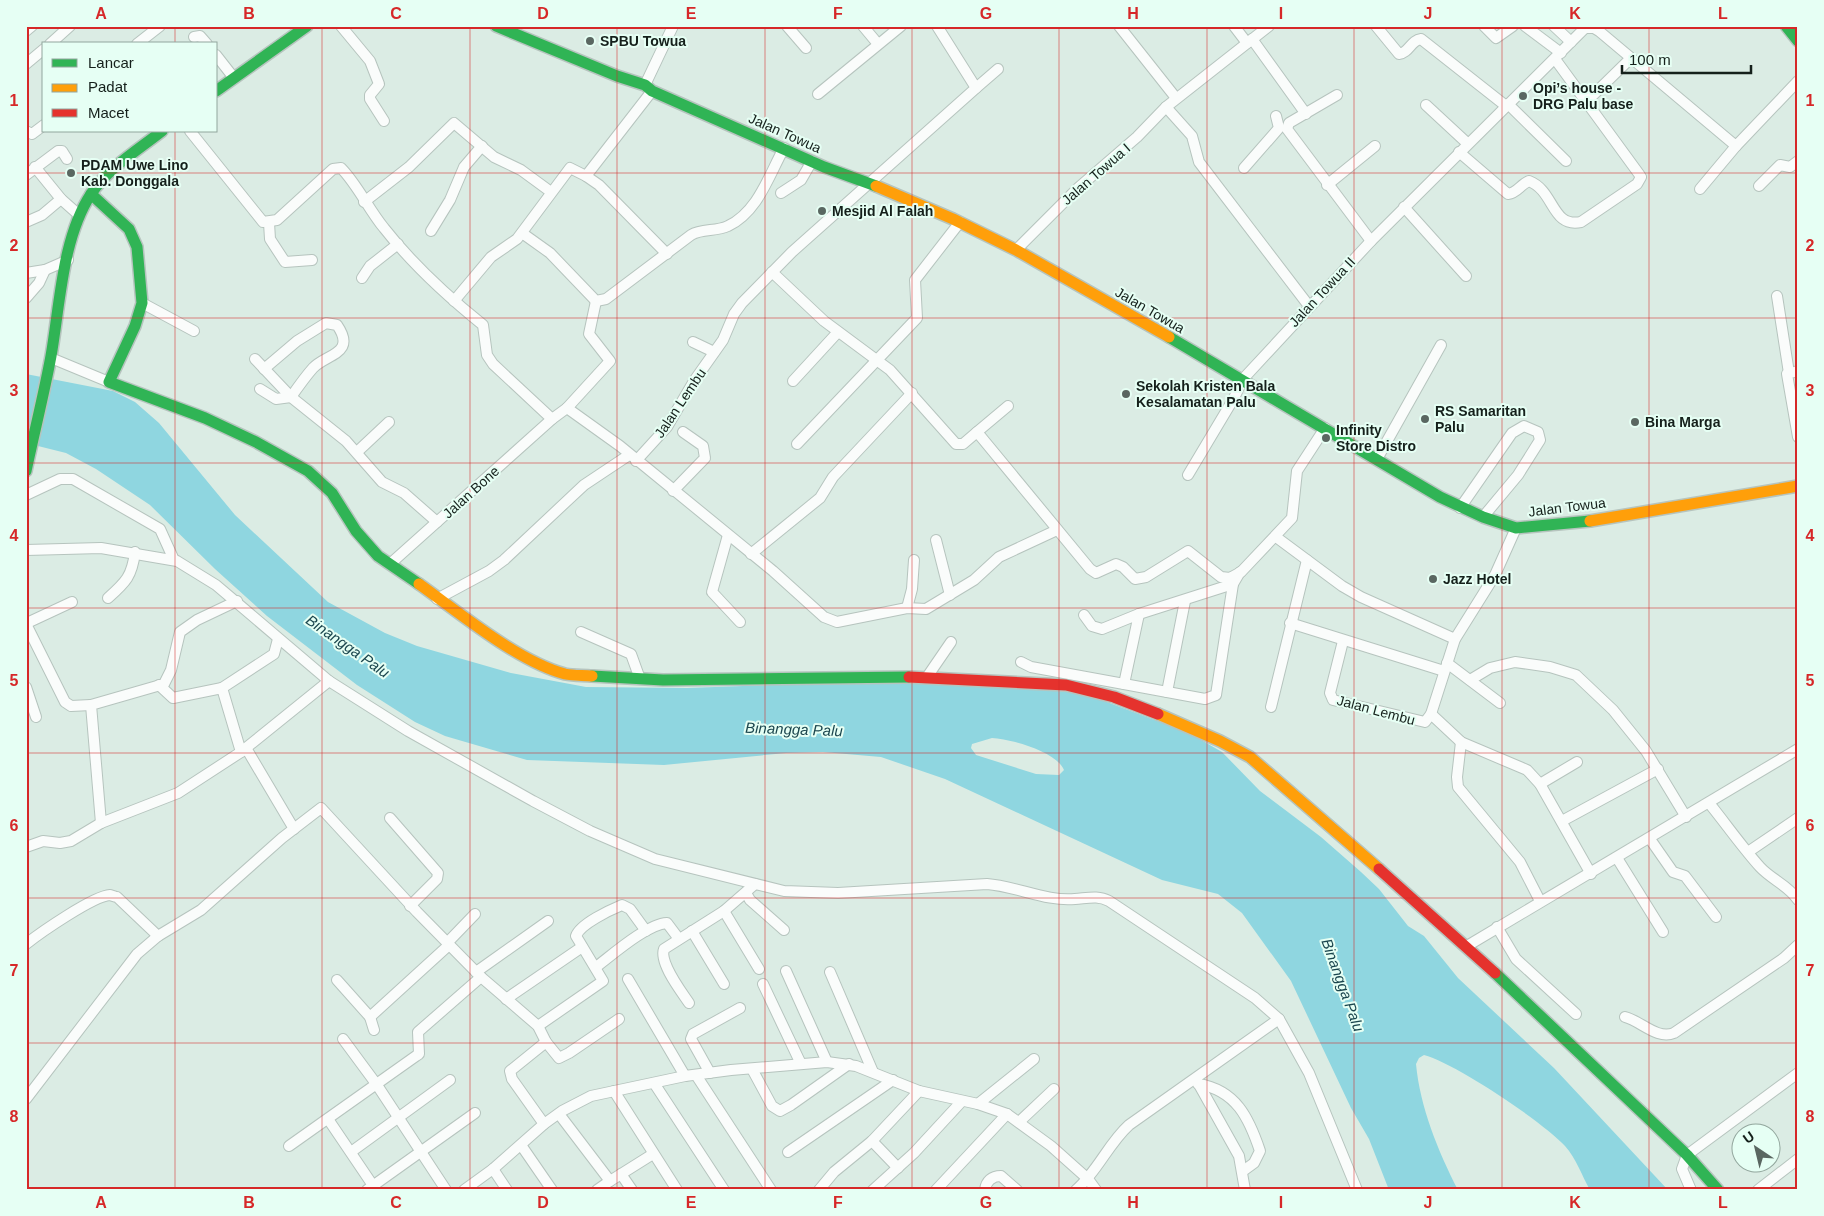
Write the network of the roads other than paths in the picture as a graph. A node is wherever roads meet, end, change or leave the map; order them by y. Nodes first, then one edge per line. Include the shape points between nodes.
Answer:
1 (32, 26) edge
2 (70, 26) edge
3 (160, 26) edge
4 (306, 26) edge
5 (341, 26) edge
6 (496, 26) edge
7 (672, 26) edge
8 (787, 26) edge
9 (863, 26) edge
10 (901, 26) edge
11 (937, 26) edge
12 (1118, 26) edge
13 (1234, 26) edge
14 (1269, 26) edge
15 (1376, 26) edge
16 (1484, 26) edge
17 (1512, 26) edge
18 (1525, 26) edge
19 (1554, 26) edge
20 (1786, 26) edge
21 (26, 31) edge
22 (194, 37) dead end
23 (1250, 41) junction
24 (1798, 41) edge
25 (52, 42) edge
26 (140, 42) edge
27 (205, 42) edge
28 (1571, 42) junction
29 (878, 44) junction
30 (806, 48) dead end
31 (42, 51) edge
32 (1558, 56) junction
33 (218, 58) edge
34 (1631, 58) junction
35 (26, 64) edge
36 (998, 69) dead end
37 (234, 78) junction
38 (1798, 81) edge
39 (648, 88) junction
40 (976, 88) junction
41 (218, 89) edge
42 (818, 94) dead end
43 (1337, 95) dead end
44 (1176, 98) junction
45 (1586, 102) junction
46 (1426, 105) dead end
47 (1507, 105) junction
48 (1166, 107) junction
49 (1306, 114) junction
50 (384, 120) dead end
51 (1281, 122) junction
52 (161, 132) edge
53 (191, 132) edge
54 (1468, 143) junction
55 (482, 146) junction
56 (1374, 146) dead end
57 (1736, 146) junction
58 (784, 148) junction
59 (1459, 152) junction
60 (68, 159) dead end
61 (812, 161) junction
62 (1798, 161) edge
63 (1566, 162) dead end
64 (35, 167) junction
65 (1244, 168) dead end
66 (26, 175) edge
67 (586, 176) junction
68 (869, 183) junction
69 (1327, 185) junction
70 (1759, 186) dead end
71 (1700, 190) dead end
72 (551, 192) junction
73 (781, 193) dead end
74 (91, 194) junction
75 (61, 198) junction
76 (364, 202) junction
77 (1404, 208) junction
78 (80, 215) junction
79 (26, 222) edge
80 (269, 222) junction
81 (960, 222) junction
82 (431, 231) dead end
83 (522, 233) junction
84 (1371, 241) junction
85 (398, 244) junction
86 (1016, 250) junction
87 (668, 254) junction
88 (68, 260) junction
89 (312, 260) dead end
90 (45, 270) junction
91 (772, 272) junction
92 (26, 273) edge
93 (1466, 276) dead end
94 (362, 278) dead end
95 (1777, 296) dead end
96 (26, 298) edge
97 (454, 301) junction
98 (596, 301) junction
99 (142, 304) junction
100 (1309, 306) junction
101 (194, 331) dead end
102 (838, 332) junction
103 (693, 342) dead end
104 (1442, 345) dead end
105 (714, 352) junction
106 (51, 358) junction
107 (254, 359) dead end
108 (879, 360) junction
109 (264, 369) junction
110 (1793, 372) edge
111 (1243, 379) junction
112 (794, 381) dead end
113 (109, 382) junction
114 (260, 389) dead end
115 (912, 393) junction
116 (291, 397) junction
117 (1008, 406) dead end
118 (567, 408) junction
119 (552, 419) junction
120 (388, 422) dead end
121 (1325, 428) junction
122 (683, 432) dead end
123 (977, 432) junction
124 (1798, 437) edge
125 (797, 444) dead end
126 (357, 452) junction
127 (633, 458) junction
128 (1377, 459) junction
129 (26, 471) edge
130 (1188, 475) dead end
131 (1798, 486) edge
132 (673, 491) junction
133 (26, 495) edge
134 (1460, 508) junction
135 (1483, 517) junction
136 (438, 522) junction
137 (1516, 528) junction
138 (1057, 530) junction
139 (728, 535) junction
140 (1276, 537) junction
141 (936, 540) dead end
142 (26, 550) edge
143 (136, 552) junction
144 (751, 554) junction
145 (174, 560) junction
146 (914, 560) dead end
147 (1307, 560) junction
148 (390, 564) junction
149 (1241, 572) junction
150 (1233, 584) junction
151 (950, 595) junction
152 (108, 598) dead end
153 (437, 599) junction
154 (236, 601) junction
155 (1185, 601) junction
156 (72, 602) dead end
157 (907, 608) junction
158 (1139, 614) junction
159 (1084, 615) dead end
160 (740, 622) dead end
161 (27, 623) edge
162 (1290, 623) junction
163 (581, 632) dead end
164 (278, 639) junction
165 (1455, 639) junction
166 (1343, 641) junction
167 (951, 642) dead end
168 (1021, 662) dead end
169 (1446, 667) junction
170 (927, 677) junction
171 (640, 679) junction
172 (1470, 680) junction
173 (329, 681) junction
174 (1124, 684) junction
175 (159, 685) junction
176 (26, 687) edge
177 (222, 688) junction
178 (1166, 692) junction
179 (1500, 703) dead end
180 (91, 705) junction
181 (1271, 706) dead end
182 (1431, 714) junction
183 (36, 717) dead end
184 (1461, 742) junction
185 (1798, 749) edge
186 (244, 750) junction
187 (1577, 762) dead end
188 (1658, 769) junction
189 (1540, 784) junction
190 (1709, 803) junction
191 (1686, 817) junction
192 (390, 818) dead end
193 (1798, 818) edge
194 (1562, 821) junction
195 (101, 823) junction
196 (294, 828) junction
197 (1650, 839) junction
198 (26, 847) edge
199 (1748, 852) junction
200 (1617, 858) junction
201 (1591, 874) junction
202 (755, 884) junction
203 (746, 893) junction
204 (1798, 900) edge
205 (1540, 901) junction
206 (410, 906) junction
207 (724, 911) junction
208 (475, 914) dead end
209 (1716, 917) dead end
210 (548, 921) dead end
211 (1497, 927) junction
212 (784, 930) dead end
213 (646, 931) junction
214 (692, 932) junction
215 (1663, 932) dead end
216 (158, 936) junction
217 (679, 939) junction
218 (26, 944) edge
219 (448, 944) junction
220 (1798, 945) edge
221 (1467, 946) junction
222 (582, 947) junction
223 (596, 967) junction
224 (759, 969) dead end
225 (786, 971) dead end
226 (830, 972) dead end
227 (479, 974) junction
228 (628, 978) dead end
229 (337, 980) dead end
230 (724, 984) dead end
231 (763, 984) dead end
232 (506, 999) junction
233 (689, 1003) dead end
234 (740, 1008) dead end
235 (1576, 1014) dead end
236 (370, 1017) junction
237 (1626, 1017) dead end
238 (619, 1018) dead end
239 (1279, 1019) junction
240 (538, 1026) junction
241 (374, 1030) dead end
242 (343, 1039) dead end
243 (546, 1042) junction
244 (1034, 1059) dead end
245 (827, 1062) junction
246 (801, 1064) junction
247 (849, 1064) junction
248 (752, 1069) junction
249 (873, 1072) junction
250 (710, 1073) junction
251 (1798, 1073) edge
252 (690, 1076) junction
253 (450, 1080) dead end
254 (893, 1080) junction
255 (1197, 1081) junction
256 (654, 1083) junction
257 (377, 1085) junction
258 (1054, 1089) dead end
259 (614, 1090) junction
260 (918, 1091) junction
261 (26, 1099) edge
262 (962, 1101) junction
263 (978, 1104) junction
264 (475, 1113) dead end
265 (559, 1114) junction
266 (1007, 1114) junction
267 (399, 1118) junction
268 (328, 1119) junction
269 (1019, 1122) junction
270 (544, 1124) junction
271 (872, 1141) junction
272 (521, 1145) junction
273 (289, 1146) dead end
274 (351, 1152) junction
275 (421, 1152) junction
276 (788, 1152) dead end
277 (653, 1154) junction
278 (1687, 1155) junction
279 (1798, 1159) edge
280 (898, 1168) junction
281 (493, 1169) junction
282 (1243, 1171) junction
283 (621, 1174) junction
284 (1088, 1179) junction
285 (610, 1181) junction
286 (373, 1188) edge
287 (446, 1190) edge
288 (464, 1190) edge
289 (507, 1190) edge
290 (552, 1190) edge
291 (597, 1190) edge
292 (632, 1190) edge
293 (677, 1190) edge
294 (724, 1190) edge
295 (771, 1190) edge
296 (819, 1190) edge
297 (873, 1190) edge
298 (936, 1190) edge
299 (985, 1190) edge
300 (1017, 1190) edge
301 (1076, 1190) edge
302 (1096, 1190) edge
303 (1245, 1190) edge
304 (1357, 1190) edge
305 (1691, 1190) edge
306 (1718, 1190) edge
307 (1758, 1190) edge

1 - 21 street
2 - 25 street
3 - 26 street
4 - 37 street
5 - 50 street via 374,68 379,84 370,94 370,99
6 - 39 street, Jalan Towua
7 - 39 street
8 - 30 street
9 - 29 street
10 - 29 street
11 - 40 street
12 - 44 street
13 - 23 street
14 - 23 street, Jalan Towua I
15 - 47 street via 1399,54 1421,39
16 - 17 street via 1496,38
18 - 32 street
19 - 28 street
20 - 24 street
22 - 27 street via 200,36
23 - 44 street, Jalan Towua I
23 - 49 street
28 - 32 street, Jalan Towua II
28 - 34 street, Jalan Towua II via 1585,28 1594,28
29 - 42 street
31 - 35 street
32 - 45 street
32 - 47 street, Jalan Towua II
33 - 37 street
34 - 45 street
34 - 57 street, Jalan Towua II
36 - 40 street, Jalan Lembu
37 - 41 street
38 - 57 street
39 - 58 street, Jalan Towua
39 - 67 street
40 - 68 street, Jalan Lembu
43 - 49 street
44 - 48 street, Jalan Towua I
45 - 59 street via 1641,177 1638,184 1581,222 1573,224 1560,218 1548,196 1536,183 1529,181 1511,194 1505,193
46 - 54 street
47 - 54 street, Jalan Towua II
47 - 63 street
48 - 86 street, Jalan Towua I
48 - 100 street via 1192,136 1199,162
49 - 51 street
51 - 65 street via 1275,135
51 - 69 street
52 - 74 street via 108,174
53 - 80 street via 260,220
54 - 59 street, Jalan Towua II
55 - 72 street
55 - 76 street via 453,123 409,167
55 - 82 street via 464,167 450,200
56 - 69 street
57 - 71 street
58 - 61 street, Jalan Towua
58 - 87 street via 760,195 740,218 726,227 696,232
59 - 77 street, Jalan Towua II
60 - 64 street via 58,151
61 - 68 street, Jalan Towua
61 - 73 street via 801,180
62 - 70 street via 1790,167 1780,165
64 - 66 street
64 - 75 street
67 - 72 street via 570,168
67 - 87 street
68 - 81 street, Jalan Towua
68 - 91 street, Jalan Lembu
69 - 84 street
72 - 83 street
74 - 78 street
74 - 99 street via 135,236
75 - 78 street
75 - 79 street via 42,215
76 - 80 street via 339,167 277,220
76 - 85 street
77 - 84 street, Jalan Towua II
77 - 93 street
78 - 88 street
80 - 89 street via 270,239 285,262
81 - 86 street, Jalan Towua
81 - 108 street via 915,280 917,318
83 - 97 street via 491,257
83 - 98 street via 550,253
84 - 100 street, Jalan Towua II
85 - 94 street via 370,266
85 - 97 street
86 - 111 street, Jalan Towua
87 - 98 street via 611,296
88 - 90 street
88 - 106 street
90 - 92 street
90 - 96 street
91 - 102 street
91 - 105 street, Jalan Lembu via 734,314
95 - 110 street
97 - 119 street via 483,325 488,355 493,364
98 - 118 street, Jalan Bone via 590,334 610,361
99 - 101 street
99 - 113 street
100 - 111 street, Jalan Towua II
102 - 108 street
102 - 112 street
103 - 105 street
104 - 128 street
105 - 127 street, Jalan Lembu via 667,428
106 - 113 street
106 - 129 street
107 - 109 street
108 - 115 street
108 - 125 street
109 - 116 street
109 - 116 street via 326,323 337,324 342,344 339,353 314,367
110 - 124 street
111 - 121 street, Jalan Towua
111 - 130 street, Jalan Towua II
113 - 148 street via 205,418 308,471 332,493 370,548
114 - 116 street via 276,399
115 - 123 street via 956,444 963,444
115 - 144 street via 833,477 820,498
116 - 126 street
117 - 123 street
118 - 119 street, Jalan Bone
118 - 127 street
119 - 136 street, Jalan Bone
120 - 126 street
121 - 128 street, Jalan Towua
121 - 140 street via 1297,471 1292,518
122 - 132 street via 703,446 705,458
123 - 138 street
126 - 136 street via 382,482 404,493
127 - 132 street
127 - 153 street, Jalan Lembu via 584,485 504,560
128 - 134 street, Jalan Towua
131 - 137 street, Jalan Towua via 1565,525
132 - 139 street
133 - 145 street via 60,479 73,478 160,529
134 - 135 street, Jalan Towua
134 - 135 street via 1512,433 1524,426 1538,432 1540,440 1527,462
135 - 137 street, Jalan Towua
136 - 148 street, Jalan Bone
137 - 165 street, Jalan Lembu via 1495,575
138 - 149 street via 1096,573 1116,564 1123,566 1135,579 1146,577 1188,550 1222,577 1230,578
138 - 151 street via 998,557 983,573
139 - 144 street
139 - 160 street via 712,592
140 - 147 street
140 - 149 street
141 - 151 street
142 - 143 street via 101,548
143 - 145 street
143 - 152 street via 132,571 124,584
144 - 157 street via 830,620 850,621
145 - 154 street via 206,577
146 - 157 street
147 - 162 street
147 - 165 street via 1362,597
148 - 153 street
149 - 150 street
150 - 155 street
150 - 178 street via 1216,695 1205,699
151 - 157 street via 926,609
153 - 171 street via 545,666 566,674
154 - 164 street
154 - 175 street via 180,632 168,679
155 - 158 street
155 - 178 street
156 - 161 street
158 - 159 street via 1099,629 1092,626
158 - 174 street
161 - 180 street via 65,702 70,706
162 - 166 street
162 - 181 street
163 - 171 street via 630,654
164 - 173 street
164 - 177 street via 274,654
165 - 169 street, Jalan Lembu
166 - 169 street
166 - 182 street, Jalan Lembu via 1330,693 1333,700 1419,722 1425,722
167 - 170 street
168 - 174 street via 1031,667
169 - 172 street
169 - 182 street, Jalan Lembu
170 - 171 street
170 - 221 street via 1031,682 1089,689 1135,702 1222,740 1250,757
172 - 179 street
172 - 188 street via 1490,668 1515,662 1556,668 1583,681 1613,710
173 - 186 street
173 - 202 street via 408,731 590,831 655,859
174 - 178 street
175 - 177 street via 173,698
175 - 180 street
176 - 183 street
177 - 186 street
180 - 195 street
182 - 184 street
184 - 189 street via 1523,767
184 - 205 street via 1457,784 1520,862
185 - 190 street
186 - 195 street via 178,793
186 - 196 street
187 - 189 street
188 - 191 street
188 - 194 street
189 - 194 street
190 - 191 street
190 - 199 street
191 - 197 street
192 - 206 street via 438,873 437,879
193 - 199 street
194 - 201 street
195 - 198 street via 71,841 43,840
196 - 206 street via 321,808
196 - 216 street via 201,910
197 - 200 street
197 - 209 street via 1673,872 1685,876
199 - 204 street
200 - 201 street
200 - 215 street
201 - 205 street
202 - 203 street
202 - 239 street via 818,894 987,884 1052,898 1104,898 1255,998
203 - 207 street
203 - 212 street
205 - 211 street
206 - 219 street
207 - 214 street
207 - 224 street
208 - 219 street
210 - 227 street
211 - 221 street
211 - 235 street via 1516,960
213 - 217 street via 667,923
213 - 222 street via 630,908 622,905 578,931 576,936
213 - 223 street
214 - 217 street
214 - 230 street
216 - 218 street via 117,897 110,895 98,899
216 - 261 street via 128,965
217 - 233 street via 664,950 663,958
219 - 227 street
219 - 236 street
220 - 237 street via 1784,958 1667,1036
221 - 278 street
222 - 223 street
222 - 232 street
223 - 240 street via 603,981
225 - 245 street
226 - 249 street
227 - 232 street
227 - 257 street via 418,1032 419,1054
228 - 252 street
229 - 236 street
231 - 246 street
232 - 240 street
234 - 250 street via 693,1034 691,1039
236 - 241 street
238 - 243 street via 563,1057 558,1056
239 - 255 street
239 - 304 street via 1309,1074
240 - 243 street
242 - 257 street
243 - 270 street via 510,1071
244 - 263 street
245 - 246 street
245 - 247 street
246 - 248 street
247 - 248 street via 780,1111 772,1106
247 - 249 street
248 - 250 street
249 - 254 street
250 - 252 street
251 - 278 street
252 - 256 street
252 - 295 street
253 - 267 street
254 - 260 street
254 - 276 street
255 - 282 street via 1239,1156
255 - 282 street via 1220,1090 1237,1104 1250,1122 1260,1150 1258,1158
255 - 284 street via 1118,1135
256 - 259 street
256 - 294 street
257 - 267 street
257 - 268 street
258 - 269 street
259 - 265 street via 591,1096
259 - 277 street
260 - 262 street
260 - 271 street
262 - 263 street
262 - 280 street
263 - 266 street
264 - 275 street
265 - 270 street
265 - 285 street
266 - 269 street
266 - 298 street
267 - 274 street
267 - 275 street
268 - 273 street
268 - 274 street
269 - 284 street
270 - 272 street
271 - 280 street
271 - 296 street via 844,1162
272 - 281 street
272 - 290 street
274 - 286 street
275 - 286 street
275 - 287 street
277 - 283 street
277 - 293 street
278 - 305 street via 1682,1169
278 - 306 street
279 - 307 street
280 - 297 street
281 - 288 street
281 - 289 street
282 - 303 street
283 - 285 street
283 - 292 street
284 - 301 street
284 - 302 street
285 - 291 street
299 - 300 street via 991,1179 1001,1176

